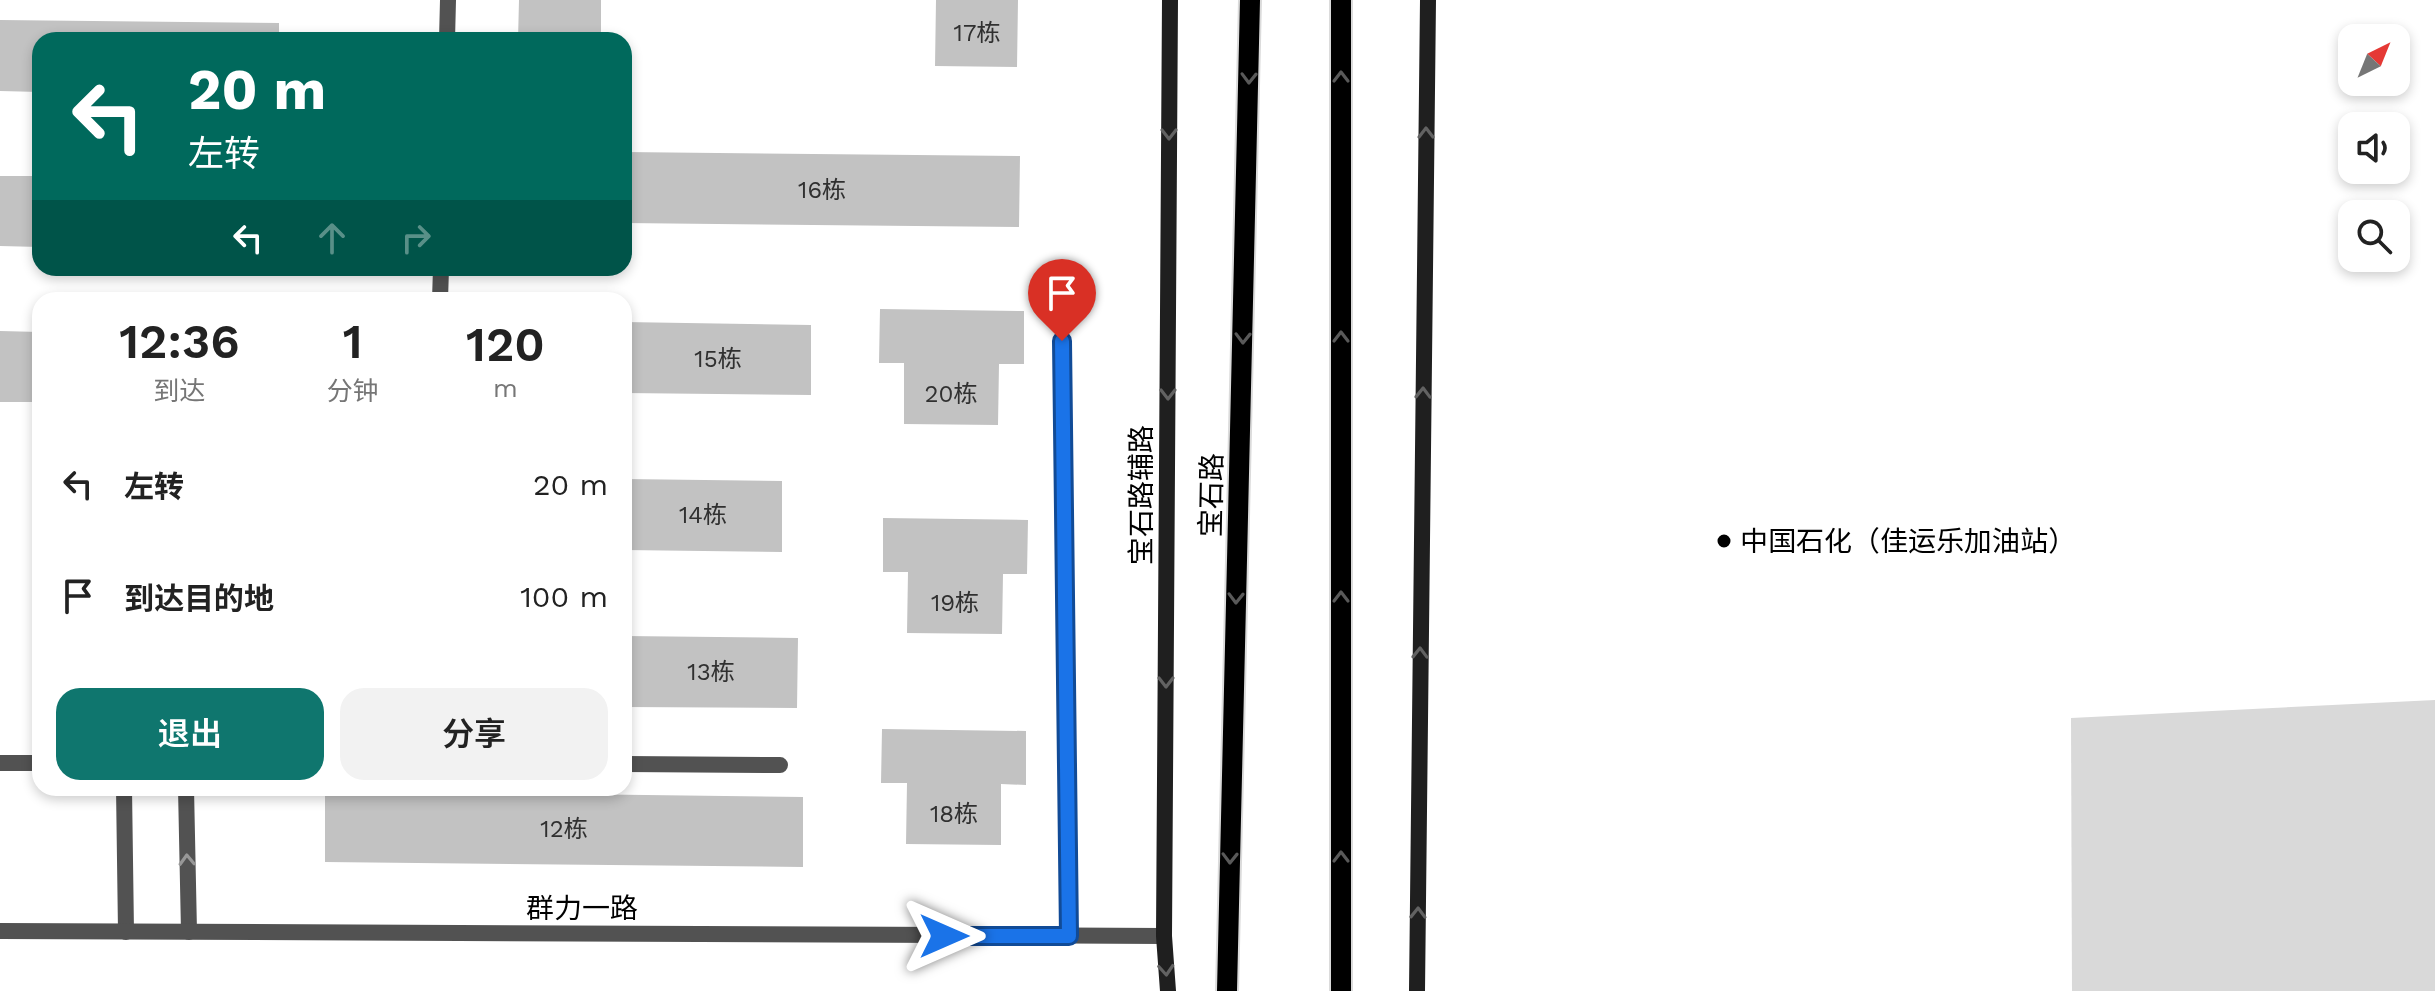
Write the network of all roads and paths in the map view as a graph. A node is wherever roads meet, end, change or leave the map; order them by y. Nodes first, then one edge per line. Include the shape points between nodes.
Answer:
1 (448, 0) edge
2 (1170, 0) edge
3 (1250, 0) edge
4 (1341, 0) edge
5 (1428, 0) edge
6 (447, 32) edge
7 (1062, 341) dead end
8 (0, 763) edge
9 (32, 763) edge
10 (632, 764) edge
11 (780, 765) dead end
12 (124, 796) edge
13 (186, 796) edge
14 (0, 931) edge
15 (126, 932) junction
16 (189, 932) junction
17 (1069, 936) junction
18 (1164, 936) junction
19 (1168, 991) edge
20 (1227, 991) edge
21 (1341, 991) edge
22 (1417, 991) edge

1 - 6 street
2 -> 18 main road, 宝石路辅路
3 -> 20 main road, 宝石路
21 -> 4 main road
22 -> 5 main road
7 - 17 street
8 - 9 street
10 - 11 street
12 - 15 street
16 -> 13 street
14 - 15 street, 群力一路
15 - 16 street, 群力一路
16 - 17 street, 群力一路
17 - 18 street, 群力一路
18 -> 19 main road, 宝石路辅路

